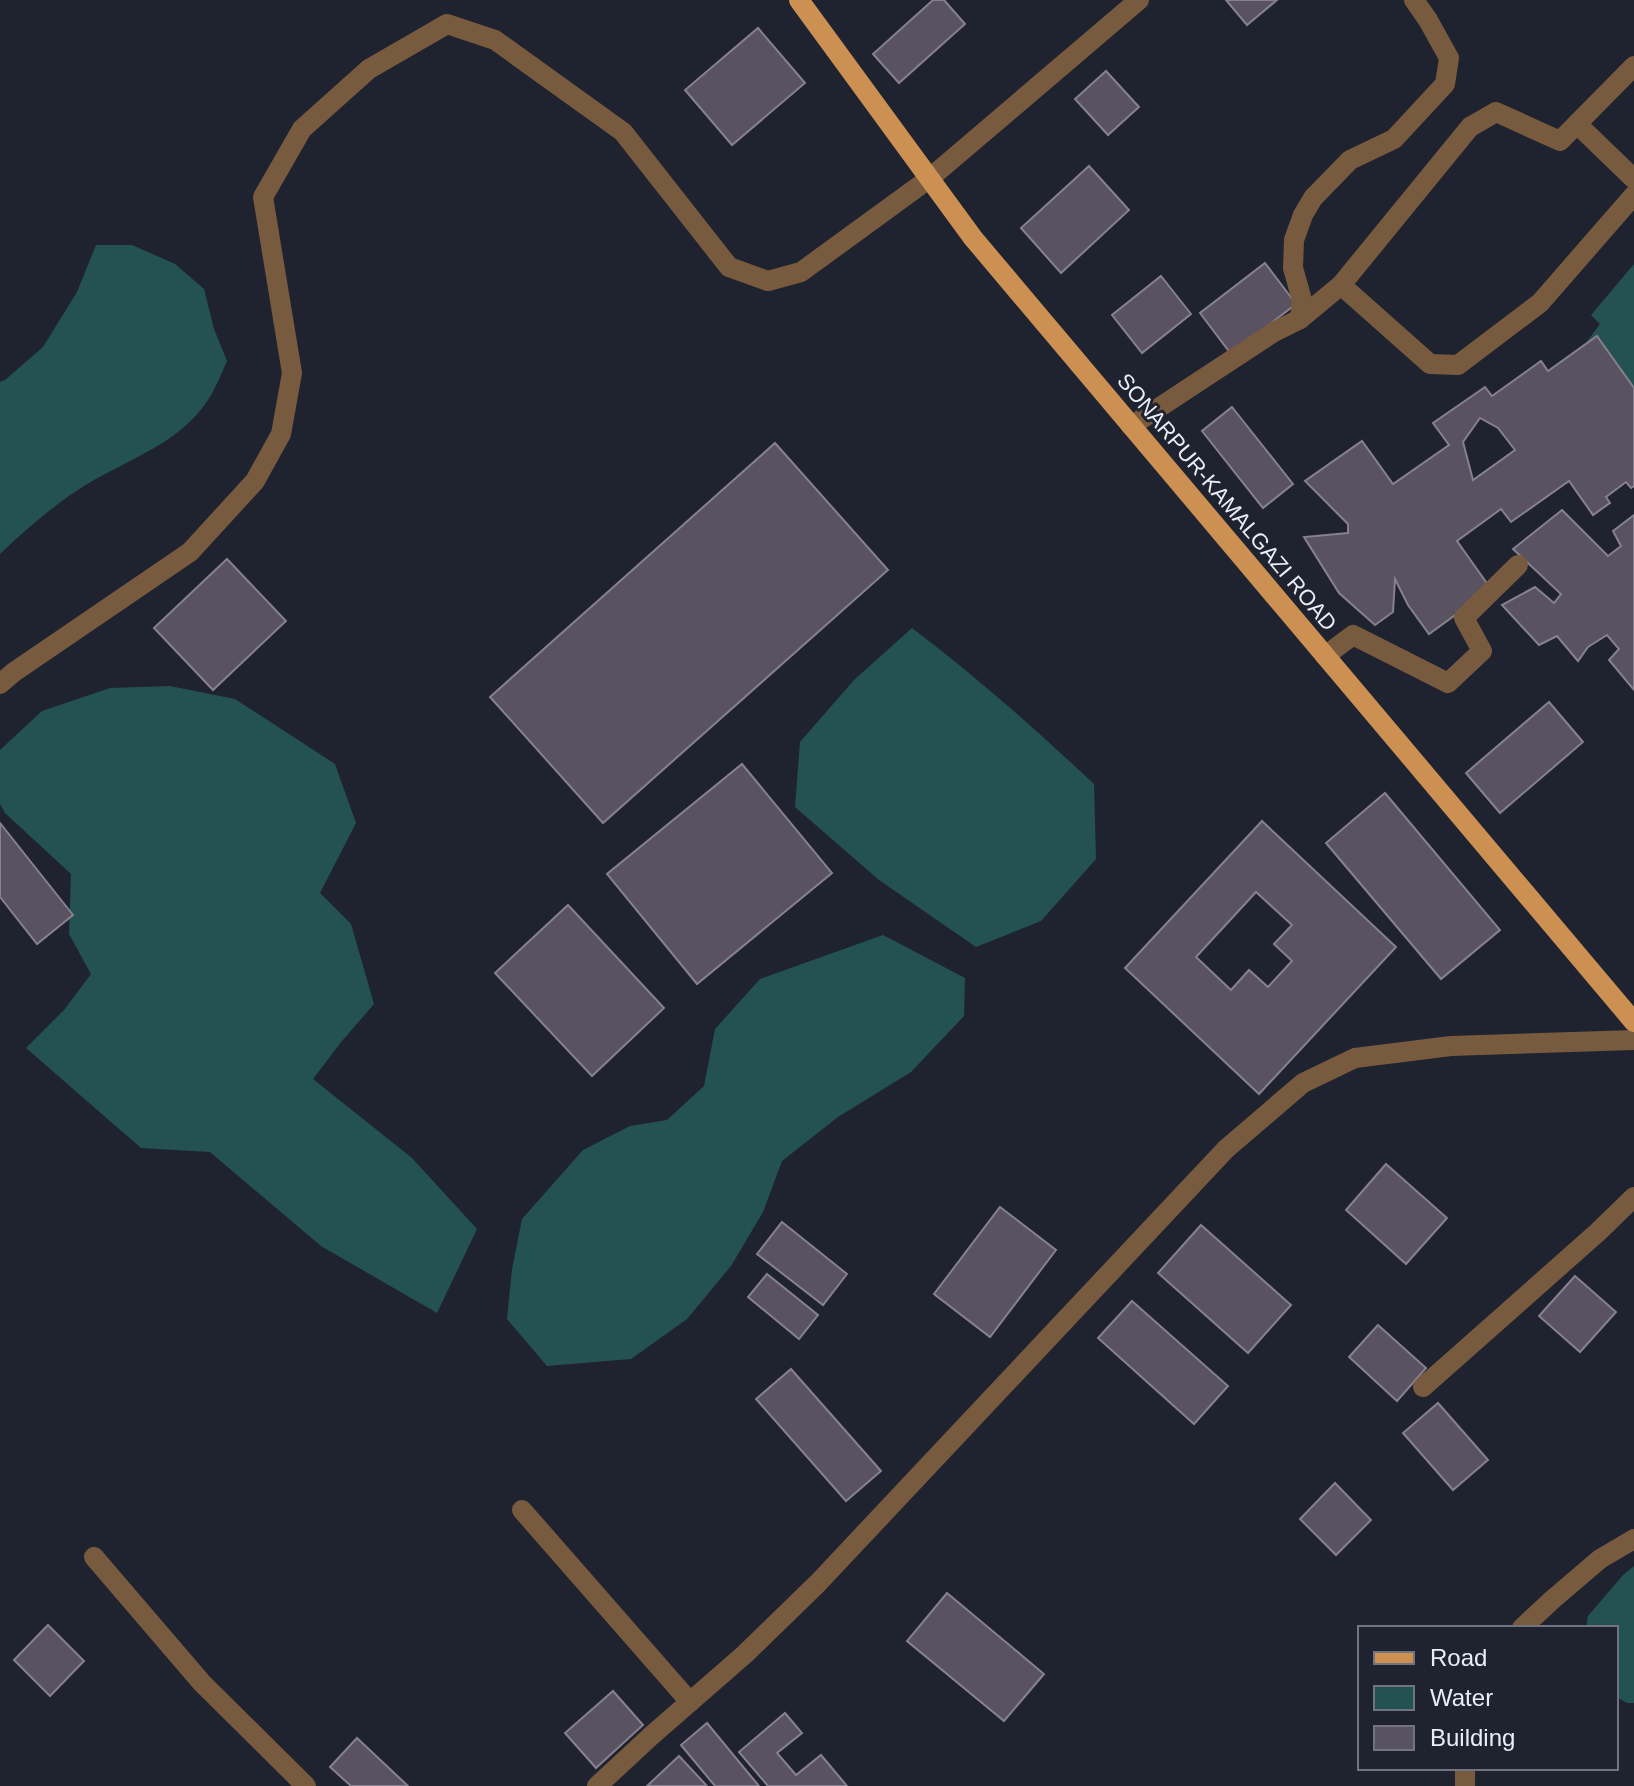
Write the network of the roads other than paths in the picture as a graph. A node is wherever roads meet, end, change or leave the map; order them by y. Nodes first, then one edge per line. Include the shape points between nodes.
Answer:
1 (799, 0) edge
2 (1139, 0) edge
3 (1414, 0) edge
4 (1634, 66) edge
5 (1577, 124) junction
6 (930, 178) junction
7 (1634, 179) edge
8 (1634, 195) edge
9 (1341, 285) junction
10 (1300, 319) junction
11 (1131, 426) junction
12 (1518, 565) dead end
13 (1325, 656) junction
14 (0, 684) edge
15 (1634, 1022) edge
16 (1634, 1040) edge
17 (1634, 1197) edge
18 (1423, 1387) dead end
19 (522, 1510) dead end
20 (1634, 1539) edge
21 (94, 1557) dead end
22 (1524, 1626) edge
23 (690, 1702) junction
24 (306, 1786) edge
25 (597, 1786) edge

1 - 6 main road, SONARPUR-KAMALGAZI ROAD
2 - 6 street
3 - 10 street via 1449,58 1445,84 1394,139 1350,160 1313,198 1294,240
4 - 5 street
5 - 7 street
5 - 9 street via 1560,141 1496,112 1470,127
6 - 11 main road, SONARPUR-KAMALGAZI ROAD via 973,238
6 - 14 street via 801,272 768,281 729,267 623,132 495,40 447,24 369,69 302,129 263,197 292,373 281,434 255,481 190,552
8 - 9 street via 1540,303 1458,365 1430,364
9 - 10 street
10 - 11 street
11 - 13 main road, SONARPUR-KAMALGAZI ROAD
12 - 13 street via 1464,618 1482,651 1448,683 1353,635
13 - 15 main road, SONARPUR-KAMALGAZI ROAD
16 - 23 street via 1451,1046 1355,1058 1303,1083 1226,1149 818,1583
17 - 18 street
19 - 23 street
20 - 22 street via 1600,1559
21 - 24 street via 202,1683
23 - 25 street

